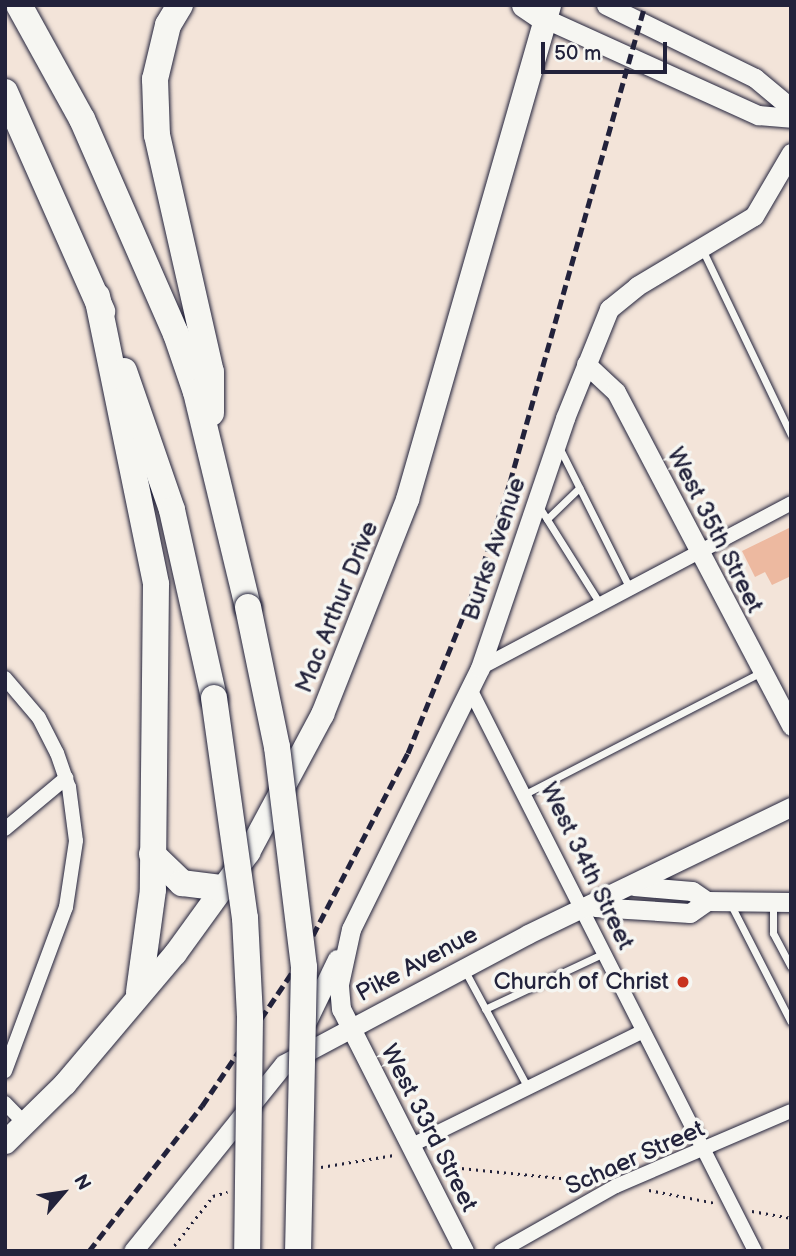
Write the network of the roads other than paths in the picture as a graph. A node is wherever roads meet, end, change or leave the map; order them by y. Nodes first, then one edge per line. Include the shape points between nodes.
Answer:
1 (19, 5) edge
2 (180, 5) edge
3 (606, 5) edge
4 (540, 10) edge
5 (5, 92) edge
6 (791, 108) edge
7 (791, 118) edge
8 (791, 153) edge
9 (701, 249) junction
10 (97, 296) junction
11 (586, 364) junction
12 (791, 435) edge
13 (557, 444) junction
14 (211, 450) junction
15 (579, 488) junction
16 (536, 502) junction
17 (791, 503) edge
18 (547, 519) junction
19 (698, 552) junction
20 (630, 589) junction
21 (600, 604) junction
22 (480, 668) junction
23 (762, 672) junction
24 (5, 678) edge
25 (470, 689) junction
26 (791, 726) edge
27 (66, 778) junction
28 (527, 793) junction
29 (791, 807) edge
30 (5, 829) edge
31 (152, 854) junction
32 (633, 886) junction
33 (222, 888) junction
34 (707, 901) junction
35 (729, 901) junction
36 (782, 902) edge
37 (589, 909) junction
38 (351, 929) junction
39 (604, 953) junction
40 (463, 967) junction
41 (791, 967) edge
42 (139, 992) junction
43 (485, 1009) junction
44 (791, 1022) edge
45 (350, 1027) junction
46 (642, 1032) junction
47 (284, 1064) junction
48 (5, 1070) edge
49 (528, 1088) junction
50 (5, 1103) edge
51 (791, 1111) edge
52 (24, 1123) junction
53 (5, 1142) edge
54 (410, 1146) junction
55 (703, 1150) junction
56 (134, 1251) edge
57 (247, 1251) edge
58 (298, 1251) edge
59 (464, 1251) edge
60 (501, 1251) edge
61 (755, 1251) edge

1 - 14 highway via 82,119 151,270 196,392
2 - 14 highway via 168,25 155,79 157,135 211,372
3 - 6 main road via 755,78
4 - 7 main road via 758,115
4 - 33 main road, Mac Arthur Drive via 411,485 376,589 290,781
5 - 10 highway
8 - 9 main road, Burks Avenue via 754,216
9 - 11 main road, Burks Avenue via 615,304
9 - 12 lane
10 - 31 highway via 156,584 159,694
10 - 57 highway, bridge via 155,452 214,698 245,918 250,1017
11 - 13 main road, Burks Avenue
11 - 19 main road, West 35th Street via 616,392
13 - 15 lane
13 - 16 main road, Burks Avenue
14 - 58 highway, bridge via 277,747 304,967
15 - 18 lane
15 - 20 lane
16 - 18 lane
16 - 22 main road, Burks Avenue
17 - 19 street
18 - 21 lane
19 - 20 street
19 - 23 main road, West 35th Street
20 - 21 street
21 - 22 street
22 - 25 main road, Burks Avenue
23 - 26 main road, West 35th Street
23 - 28 lane
24 - 27 street via 39,718
25 - 28 street, West 34th Street
25 - 38 main road, Burks Avenue
27 - 30 street
27 - 48 street via 76,841 71,888
28 - 37 street, West 34th Street
29 - 32 main road, Pike Avenue
31 - 33 highway via 182,883
31 - 42 highway via 150,937
32 - 34 main road via 692,891
32 - 37 main road, Pike Avenue
33 - 42 main road, Mac Arthur Drive via 175,953
34 - 35 main road
34 - 37 main road via 690,913
35 - 36 main road
35 - 44 lane
36 - 41 lane via 772,933
37 - 39 street, West 34th Street
37 - 40 main road, Pike Avenue
38 - 45 main road, Burks Avenue via 338,993
38 - 47 main road
39 - 43 lane
39 - 46 street, West 34th Street
40 - 43 lane
40 - 45 main road, Pike Avenue
42 - 52 main road, Mac Arthur Drive
43 - 49 lane
45 - 47 main road, Pike Avenue
45 - 54 main road, West 33rd Street
46 - 49 street
46 - 55 street, West 34th Street
47 - 56 main road, Pike Avenue
49 - 54 street
50 - 52 street
51 - 55 street, Schaer Street
52 - 53 main road, Mac Arthur Drive
54 - 59 main road, West 33rd Street
55 - 60 street, Schaer Street via 616,1186
55 - 61 street, West 34th Street

